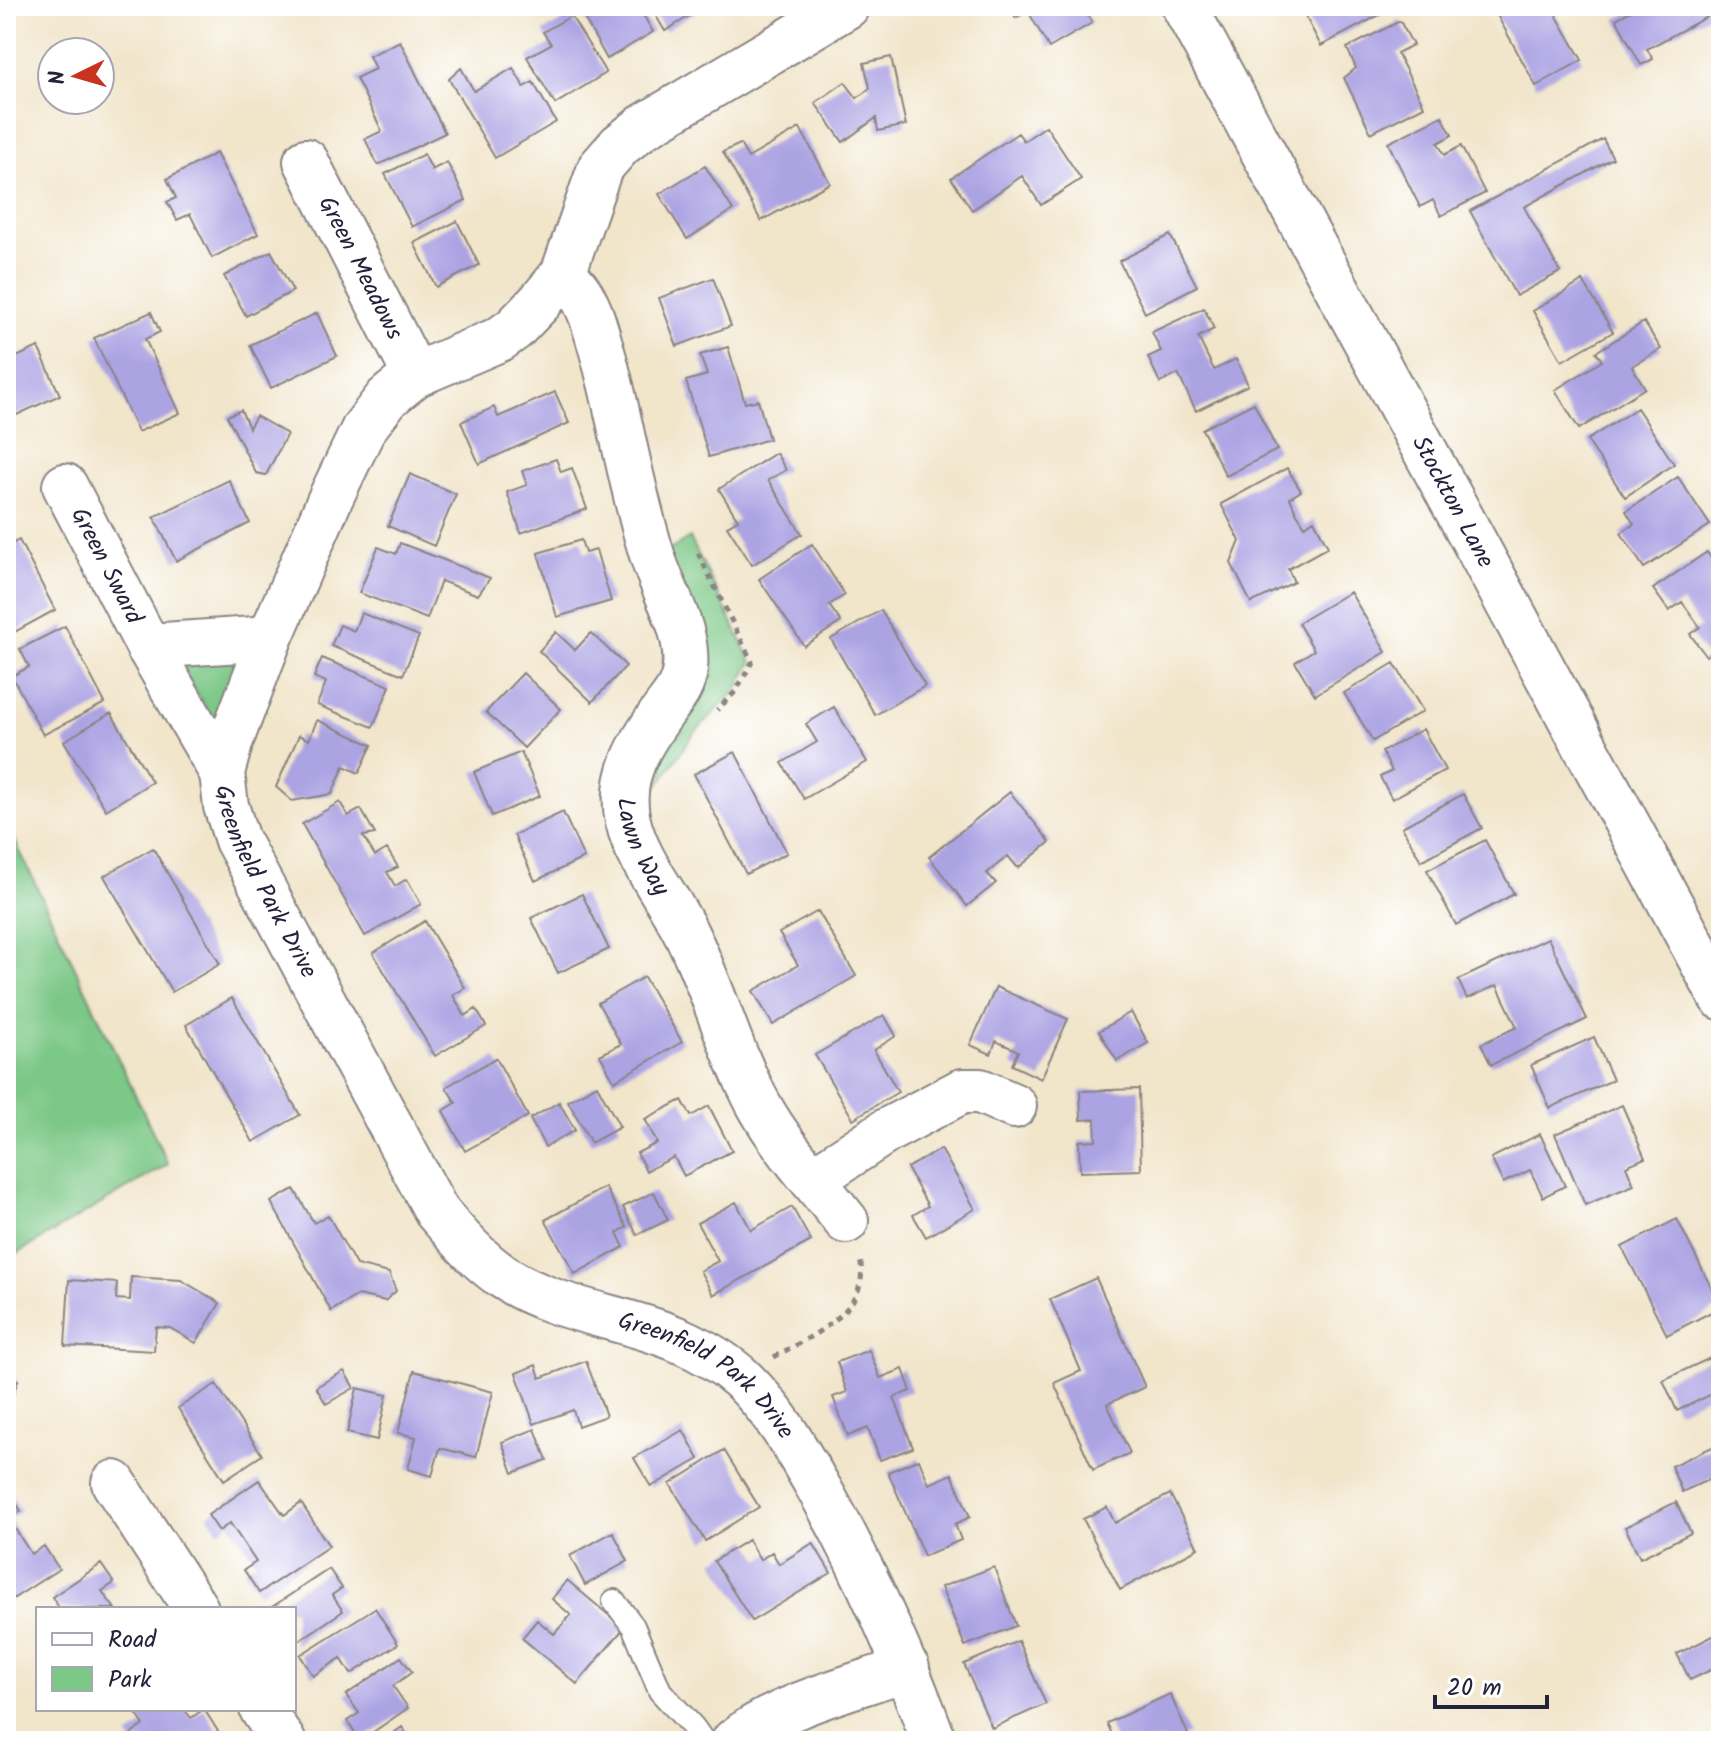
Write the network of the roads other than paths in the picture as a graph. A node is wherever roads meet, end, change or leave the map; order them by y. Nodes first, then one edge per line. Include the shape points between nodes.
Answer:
1 (847, 6) edge
2 (1184, 6) edge
3 (306, 161) dead end
4 (563, 274) junction
5 (415, 375) junction
6 (65, 486) dead end
7 (270, 638) junction
8 (148, 646) junction
9 (222, 773) junction
10 (1721, 997) edge
11 (1014, 1106) dead end
12 (813, 1179) junction
13 (846, 1221) road end
14 (114, 1483) dead end
15 (614, 1601) dead end
16 (195, 1607) edge
17 (907, 1668) junction
18 (263, 1711) edge
19 (283, 1741) edge
20 (703, 1741) edge
21 (734, 1741) edge
22 (934, 1741) edge

1 - 4 street, Greenfield Park Drive via 620,145 600,168
2 - 10 street, Stockton Lane
3 - 5 street, Green Meadows
4 - 5 street, Greenfield Park Drive via 500,339
4 - 12 street, Lawn Way via 579,288 592,318 653,559 683,638 680,688 632,763 625,792 627,819 697,955 759,1106
5 - 7 street, Greenfield Park Drive via 387,398 364,428
6 - 8 street, Green Sward
7 - 8 street, Green Sward
7 - 9 street, Greenfield Park Drive
8 - 9 street, Green Sward
9 - 17 street, Greenfield Park Drive via 237,840 437,1212 471,1251 532,1293 678,1340 740,1377 796,1448 857,1556
11 - 12 street via 980,1091 962,1091 888,1130
12 - 13 street, Lawn Way
14 - 16 street
15 - 20 lane via 633,1626 660,1691
17 - 21 street via 781,1714
17 - 22 street, Greenfield Park Drive
18 - 19 street

